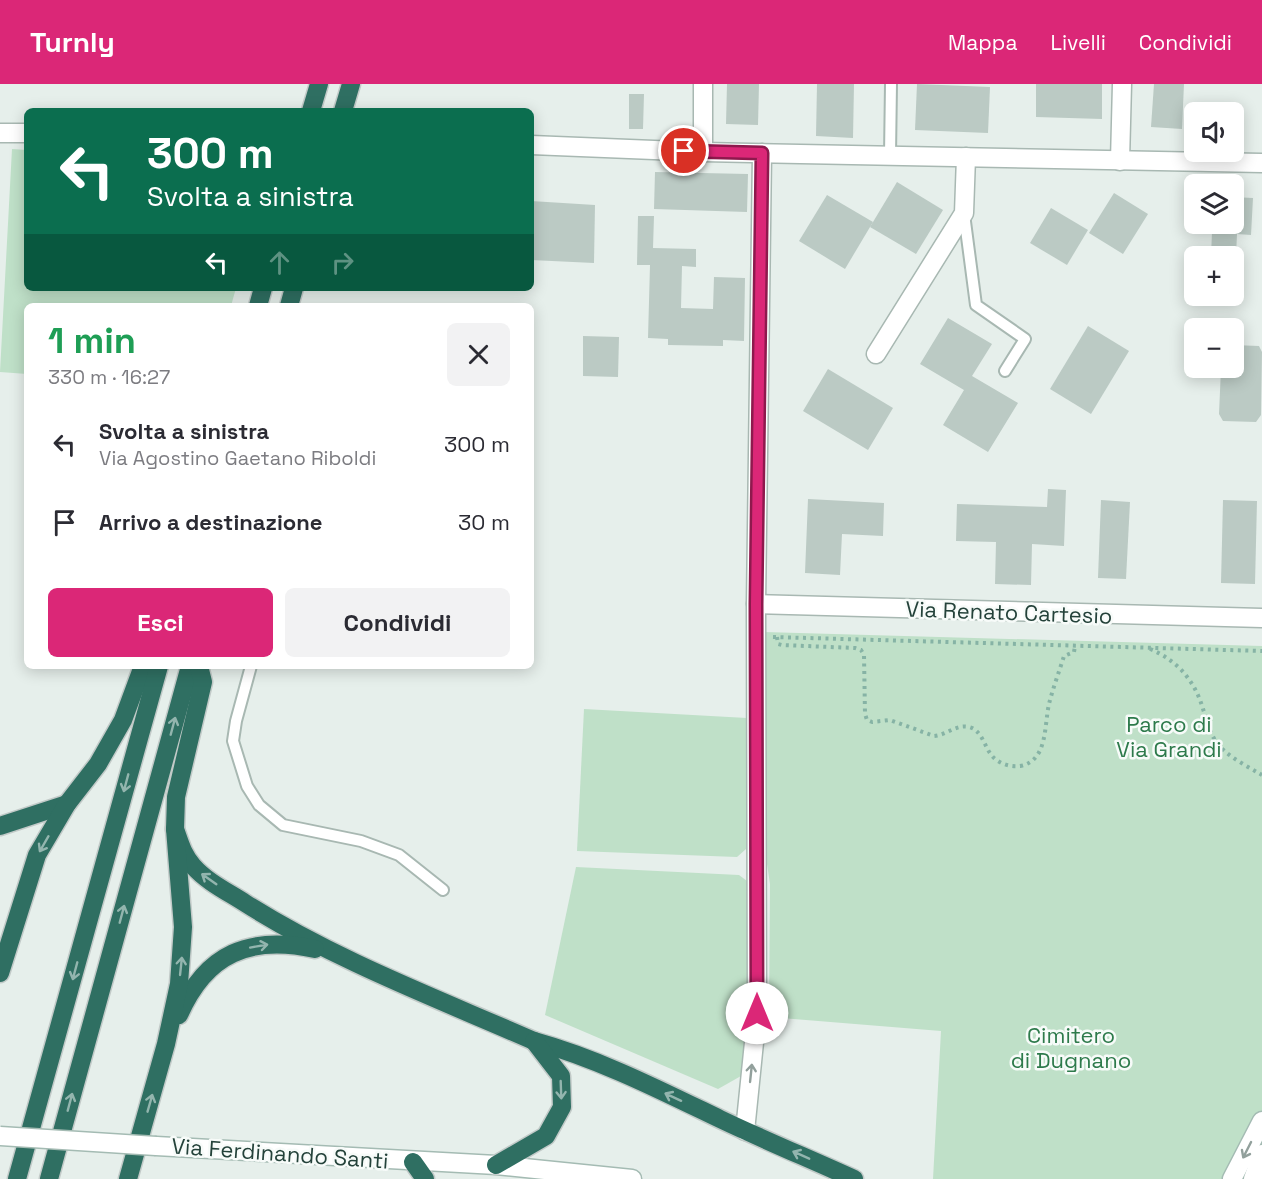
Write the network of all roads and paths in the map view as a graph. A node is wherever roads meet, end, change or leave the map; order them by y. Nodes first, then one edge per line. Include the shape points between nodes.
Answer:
1 (319, 84) edge
2 (351, 84) edge
3 (703, 84) edge
4 (891, 84) edge
5 (1122, 84) edge
6 (312, 108) edge
7 (344, 108) edge
8 (0, 133) edge
9 (24, 133) edge
10 (534, 145) edge
11 (703, 152) junction
12 (762, 153) junction
13 (890, 155) junction
14 (966, 157) junction
15 (1120, 160) junction
16 (1262, 163) edge
17 (964, 213) junction
18 (876, 354) dead end
19 (1005, 371) dead end
20 (756, 604) junction
21 (1262, 618) edge
22 (765, 636) dead end
23 (777, 637) junction
24 (1075, 646) junction
25 (1147, 648) junction
26 (1262, 651) edge
27 (142, 669) edge
28 (158, 669) edge
29 (189, 669) edge
30 (200, 669) edge
31 (250, 669) edge
32 (1262, 775) edge
33 (67, 804) junction
34 (0, 826) edge
35 (175, 829) junction
36 (443, 890) dead end
37 (331, 952) junction
38 (0, 973) edge
39 (534, 1041) junction
40 (166, 1044) junction
41 (1262, 1121) edge
42 (745, 1131) junction
43 (0, 1136) edge
44 (1262, 1154) edge
45 (413, 1162) junction
46 (496, 1165) junction
47 (130, 1175) edge
48 (17, 1179) edge
49 (49, 1179) edge
50 (425, 1179) edge
51 (632, 1179) edge
52 (854, 1179) edge
53 (1232, 1179) edge
54 (1253, 1179) edge

1 - 6 highway
2 - 7 highway
3 - 11 street
4 - 13 lane
5 - 15 street
8 - 9 street
10 - 11 street
11 - 12 street
12 - 13 street
12 - 20 street
13 - 14 street
14 - 15 street
14 - 17 street
15 - 16 street
17 - 18 street
17 - 19 lane via 976,305 1025,339
20 - 21 street, Via Renato Cartesio
42 -> 20 street via 757,1013
22 - 23 path
23 - 24 path
23 - 24 path via 782,645 861,650 867,720 890,720 934,736 958,727 973,729 995,759 1015,767 1033,761 1039,752 1064,656 1074,652
24 - 25 path
25 - 26 path
25 - 32 path via 1171,661 1193,684 1216,743
27 - 33 highway via 123,720 98,764
28 -> 48 highway
49 -> 29 highway
30 - 35 highway via 203,682 179,780
31 - 36 lane via 233,741 246,786 259,805 283,825 361,841 399,855
33 - 34 highway
33 -> 38 highway via 37,855
37 -> 35 highway via 206,878 183,852
40 -> 35 highway via 179,984 183,927
37 - 39 highway
40 -> 37 highway via 191,992 222,958 255,945 270,944
42 -> 39 highway via 632,1077
39 -> 46 highway via 561,1076 562,1107 546,1136
47 -> 40 highway
41 -> 53 street
52 -> 42 highway
43 - 45 street, Via Ferdinando Santi, bridge
44 - 54 street
45 - 46 street, Via Ferdinando Santi
45 - 50 highway
46 - 51 street, Via Ferdinando Santi

